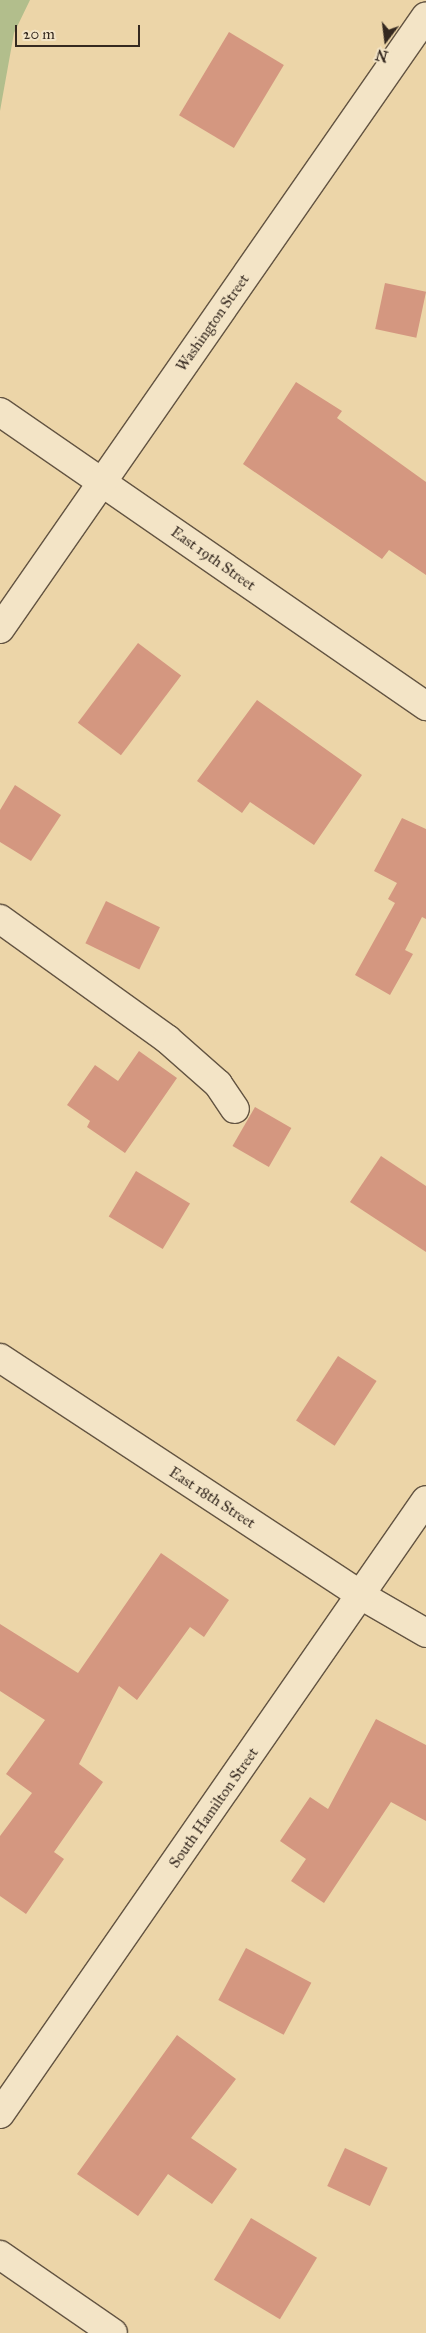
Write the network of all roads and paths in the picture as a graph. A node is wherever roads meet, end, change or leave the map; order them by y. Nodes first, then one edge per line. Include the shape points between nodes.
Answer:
1 (426, 16) edge
2 (416, 46) edge
3 (0, 412) edge
4 (104, 483) junction
5 (0, 629) edge
6 (426, 706) edge
7 (0, 919) edge
8 (235, 1109) dead end
9 (0, 1358) edge
10 (426, 1500) edge
11 (362, 1596) junction
12 (426, 1633) edge
13 (0, 2114) edge
14 (0, 2254) edge
15 (113, 2333) edge

1 - 2 street, Washington Street
2 - 4 street, Washington Street
3 - 4 street, East 19th Street
4 - 5 street, Washington Street
4 - 6 street, East 19th Street
7 - 8 street via 167,1039 218,1084
9 - 11 street, East 18th Street
10 - 11 street, South Hamilton Street
11 - 12 street, East 18th Street
11 - 13 street, South Hamilton Street
14 - 15 street

